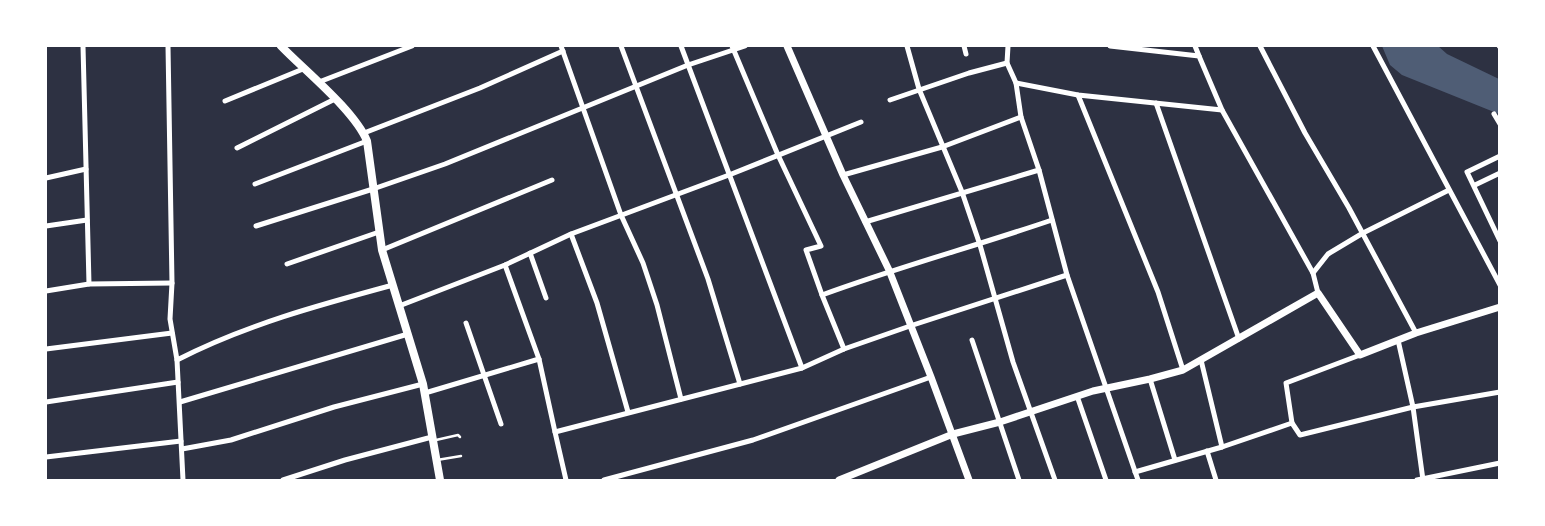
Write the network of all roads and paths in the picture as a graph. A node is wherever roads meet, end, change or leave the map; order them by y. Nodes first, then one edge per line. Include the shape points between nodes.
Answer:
1 (83, 46) edge
2 (168, 46) edge
3 (281, 46) edge
4 (412, 46) edge
5 (621, 46) edge
6 (681, 46) edge
7 (745, 46) edge
8 (787, 46) edge
9 (907, 46) edge
10 (964, 46) edge
11 (1008, 46) edge
12 (1110, 46) edge
13 (1195, 46) edge
14 (1260, 46) edge
15 (1373, 46) edge
16 (562, 48) edge
17 (733, 48) edge
18 (966, 54) dead end
19 (1199, 56) junction
20 (1007, 63) junction
21 (688, 65) junction
22 (303, 69) junction
23 (319, 82) junction
24 (1016, 83) junction
25 (636, 86) junction
26 (919, 89) junction
27 (1078, 95) junction
28 (335, 99) junction
29 (890, 100) dead end
30 (225, 101) dead end
31 (1156, 103) junction
32 (581, 107) junction
33 (1222, 110) junction
34 (1494, 114) dead end
35 (1021, 117) junction
36 (861, 122) dead end
37 (1500, 124) edge
38 (826, 136) junction
39 (366, 137) junction
40 (942, 146) junction
41 (237, 148) dead end
42 (778, 155) junction
43 (1500, 156) edge
44 (86, 169) junction
45 (1039, 170) junction
46 (1500, 173) edge
47 (729, 175) junction
48 (843, 175) junction
49 (46, 178) edge
50 (552, 180) dead end
51 (255, 184) dead end
52 (1475, 185) junction
53 (373, 190) junction
54 (1449, 190) junction
55 (962, 192) junction
56 (677, 194) junction
57 (621, 215) junction
58 (87, 220) junction
59 (1052, 220) junction
60 (865, 222) junction
61 (46, 226) edge
62 (256, 226) dead end
63 (379, 232) junction
64 (1363, 233) junction
65 (571, 234) junction
66 (1500, 241) edge
67 (980, 245) junction
68 (382, 250) junction
69 (530, 253) junction
70 (287, 264) dead end
71 (505, 265) junction
72 (889, 270) junction
73 (1313, 272) junction
74 (1067, 275) junction
75 (172, 283) junction
76 (89, 284) junction
77 (393, 285) junction
78 (1500, 285) edge
79 (46, 291) edge
80 (1318, 293) junction
81 (822, 295) junction
82 (995, 297) junction
83 (546, 298) dead end
84 (399, 306) junction
85 (1500, 307) edge
86 (466, 323) dead end
87 (909, 326) junction
88 (172, 332) junction
89 (1416, 332) junction
90 (408, 334) junction
91 (1239, 339) junction
92 (972, 340) dead end
93 (1398, 340) junction
94 (46, 349) edge
95 (844, 349) junction
96 (1360, 355) junction
97 (539, 359) junction
98 (177, 360) junction
99 (1201, 360) junction
100 (802, 368) junction
101 (1182, 370) junction
102 (484, 376) junction
103 (932, 377) junction
104 (1150, 379) junction
105 (178, 382) junction
106 (740, 384) junction
107 (1106, 388) junction
108 (424, 389) junction
109 (1500, 392) edge
110 (1077, 396) junction
111 (681, 399) junction
112 (46, 402) edge
113 (180, 402) junction
114 (1413, 407) junction
115 (628, 412) junction
116 (1030, 413) junction
117 (1000, 422) junction
118 (1292, 423) junction
119 (501, 424) dead end
120 (555, 432) junction
121 (953, 434) junction
122 (460, 437) dead end
123 (433, 439) junction
124 (181, 441) junction
125 (1222, 447) junction
126 (182, 449) junction
127 (1207, 451) junction
128 (461, 456) dead end
129 (46, 457) edge
130 (438, 460) junction
131 (1175, 460) junction
132 (1500, 463) edge
133 (1135, 472) junction
134 (1421, 480) edge
135 (183, 481) edge
136 (283, 481) edge
137 (440, 481) edge
138 (566, 481) edge
139 (604, 481) edge
140 (839, 481) edge
141 (969, 481) edge
142 (1019, 481) edge
143 (1055, 481) edge
144 (1105, 481) edge
145 (1138, 481) edge
146 (1216, 481) edge

1 - 44 street
2 - 75 street
3 - 22 main road
4 - 23 street
5 - 25 street
6 - 21 street
7 - 17 street
8 - 38 street
9 - 26 street
10 - 18 street
11 - 20 street
12 - 19 street
13 - 19 street
14 - 64 street
15 - 54 street
16 - 32 street
16 - 39 street
17 - 21 street
17 - 42 street
19 - 33 street
20 - 24 street
20 - 26 street
21 - 25 street
21 - 47 street
22 - 23 main road
22 - 30 street
23 - 28 main road
24 - 27 street
24 - 35 street
25 - 32 street
25 - 56 street
26 - 29 street
26 - 40 street
27 - 31 street
27 - 101 street via 1158,292
28 - 39 main road
28 - 41 street
31 - 33 street
31 - 91 street
32 - 53 street
32 - 57 street
33 - 73 street
34 - 37 street
35 - 40 street
35 - 45 street
36 - 38 street
38 - 42 street
38 - 48 street
39 - 51 street
39 - 53 main road
40 - 48 street
40 - 55 street
42 - 47 street
42 - 81 street via 821,246 807,250
43 - 52 street via 1467,172
44 - 49 street
44 - 58 street
45 - 55 street
45 - 59 street
46 - 52 street
47 - 56 street
47 - 100 street
48 - 60 street
50 - 68 street
52 - 66 street
53 - 62 street
53 - 63 main road
54 - 64 street
54 - 78 street
55 - 60 street
55 - 67 street
56 - 57 street
56 - 106 street
57 - 65 street
57 - 111 street via 657,305
58 - 61 street
58 - 76 street
59 - 67 street
59 - 74 street
60 - 72 street
63 - 68 main road
63 - 70 street
64 - 73 street via 1328,254
64 - 89 street
65 - 69 street
65 - 115 street via 597,303
67 - 72 street
67 - 82 street
68 - 77 main road
69 - 71 street
69 - 83 street
71 - 84 street
71 - 97 street
72 - 81 street
72 - 87 street
73 - 80 street
74 - 82 street
74 - 107 street
75 - 76 street
75 - 88 street
76 - 79 street
77 - 84 main road
77 - 98 street via 296,312
80 - 91 street
80 - 96 street
81 - 95 street
82 - 87 street
82 - 116 street
84 - 90 main road
85 - 89 street
86 - 102 street
87 - 95 street
87 - 103 street
88 - 94 street
88 - 98 street
89 - 93 street
90 - 108 main road
90 - 113 street
91 - 99 street
92 - 117 street
93 - 96 street
93 - 114 street
95 - 100 street
96 - 118 street via 1286,383
97 - 102 street
97 - 120 street
98 - 105 street
99 - 101 street
99 - 125 street
100 - 106 street
101 - 104 street
102 - 108 street
102 - 119 street
103 - 121 street
103 - 139 street via 753,440
104 - 107 street
104 - 131 street
105 - 112 street
105 - 113 street
106 - 111 street
107 - 110 street
107 - 133 street
108 - 123 main road
108 - 126 street via 334,407 231,440
109 - 114 street
110 - 116 street
110 - 144 street
111 - 115 street
113 - 124 street
114 - 118 street via 1300,435
114 - 134 street
115 - 120 street
116 - 117 street
116 - 143 street
117 - 121 street
117 - 142 street
118 - 125 street
120 - 138 street
121 - 140 street
121 - 141 street
122 - 123 lane
123 - 130 main road
123 - 136 street via 345,460
124 - 126 street
124 - 129 street
125 - 127 street
126 - 135 street
127 - 131 street
127 - 146 street
128 - 130 lane
130 - 137 main road
131 - 133 street
132 - 134 street
133 - 145 street

